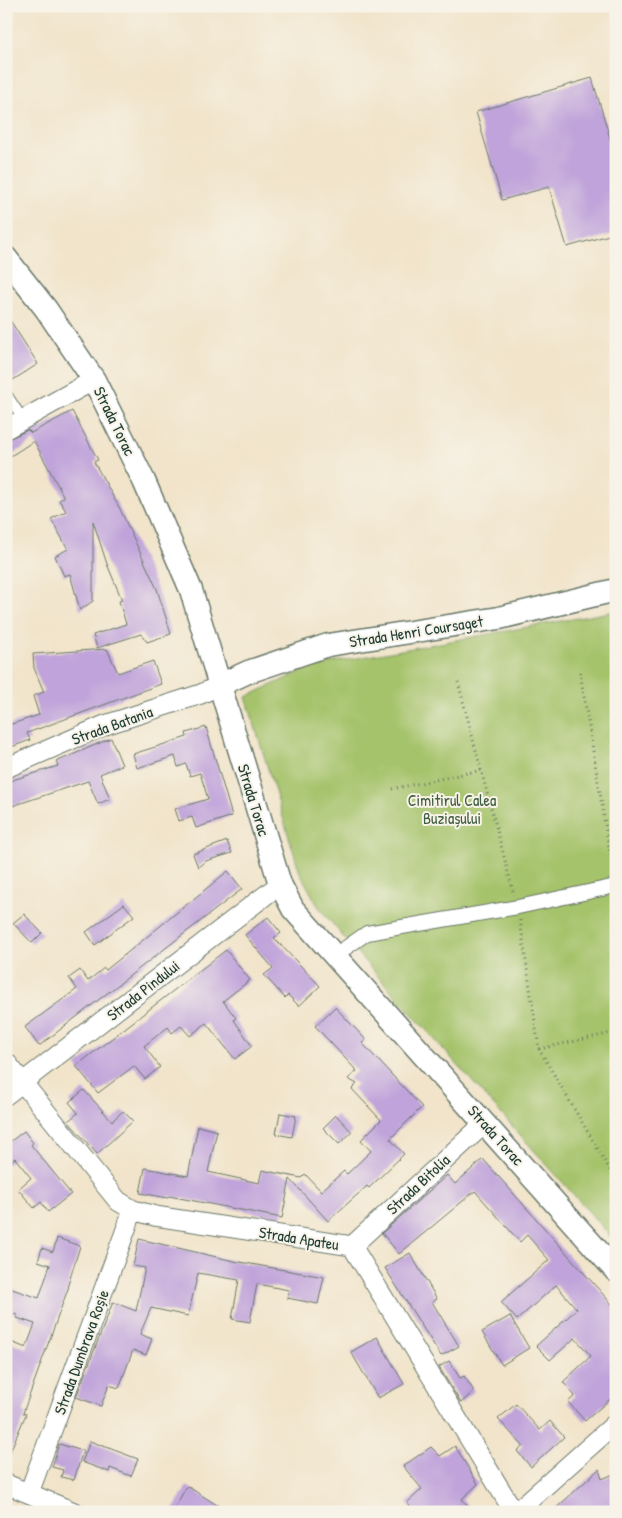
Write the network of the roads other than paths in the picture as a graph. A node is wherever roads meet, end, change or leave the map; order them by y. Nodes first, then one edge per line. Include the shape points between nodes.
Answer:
1 (6, 258) edge
2 (94, 380) junction
3 (6, 393) edge
4 (23, 419) junction
5 (6, 429) edge
6 (616, 590) edge
7 (220, 685) junction
8 (6, 768) edge
9 (280, 884) junction
10 (616, 886) edge
11 (334, 956) junction
12 (6, 1062) edge
13 (23, 1082) junction
14 (6, 1095) edge
15 (485, 1123) junction
16 (133, 1210) junction
17 (352, 1246) junction
18 (616, 1271) edge
19 (616, 1423) edge
20 (14, 1491) edge
21 (74, 1512) edge
22 (515, 1512) edge

1 - 2 street, Strada Torac via 46,309
2 - 4 street
2 - 7 street, Strada Torac via 144,481 190,590
3 - 4 lane
4 - 5 street
6 - 7 street, Strada Henri Coursaget via 499,618 328,646 248,672
7 - 8 street, Strada Batania via 105,725
7 - 9 street, Strada Torac
9 - 11 street, Strada Torac via 293,909
9 - 13 street, Strada Pindului
10 - 11 street via 367,933
11 - 15 street, Strada Torac
12 - 13 street, Strada Apateu
13 - 14 street, Strada Pindului
13 - 16 street, Strada Apateu via 118,1201
15 - 17 street, Strada Bitolia
15 - 18 street, Strada Torac
16 - 17 street, Strada Apateu
16 - 20 street, Strada Dumbrava Roșie
17 - 22 street, Strada Apateu
19 - 22 street
20 - 21 street

